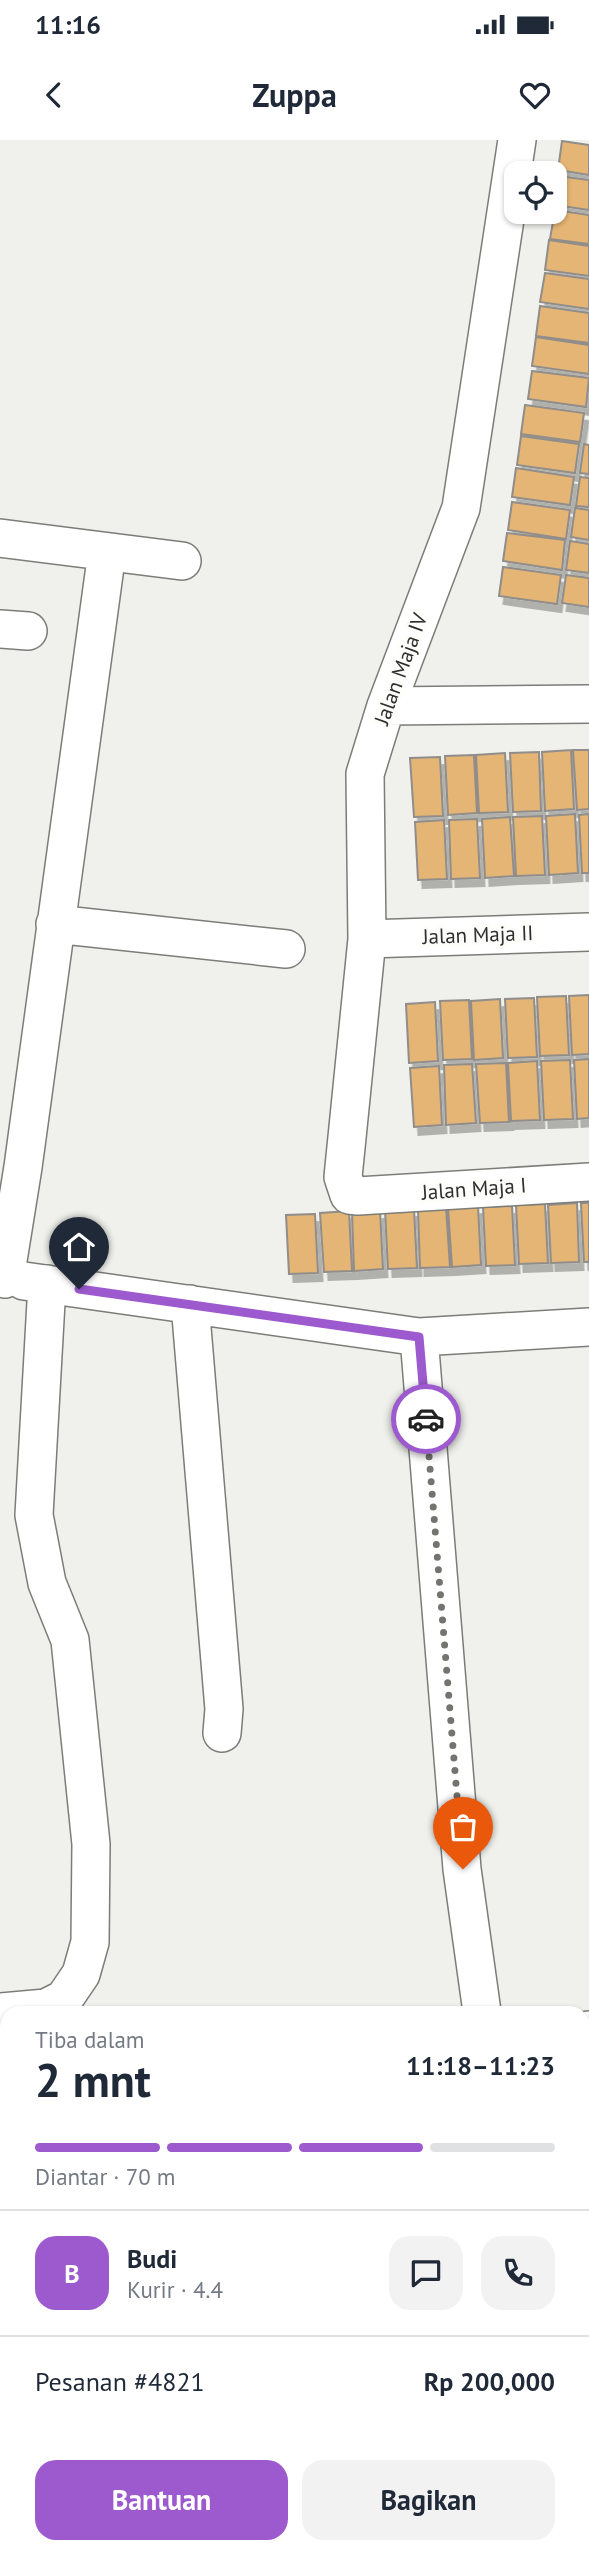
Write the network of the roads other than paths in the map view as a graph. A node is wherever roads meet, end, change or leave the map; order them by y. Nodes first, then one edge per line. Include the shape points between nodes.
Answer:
1 (517, 140) edge
2 (0, 538) edge
3 (107, 552) junction
4 (181, 561) dead end
5 (589, 704) edge
6 (386, 706) junction
7 (55, 923) junction
8 (589, 932) edge
9 (367, 939) junction
10 (286, 949) dead end
11 (589, 1182) edge
12 (358, 1196) joint
13 (3, 1279) edge
14 (47, 1284) junction
15 (190, 1304) junction
16 (589, 1327) edge
17 (419, 1337) junction
18 (222, 1733) dead end
19 (53, 2006) edge
20 (481, 2006) edge

1 - 6 street, Jalan Maja IV via 461,508
2 - 3 street
3 - 4 street
3 - 7 street
5 - 6 street
6 - 9 street, Jalan Maja IV via 365,774
7 - 10 street
7 - 13 street via 23,1167
8 - 9 street, Jalan Maja II
9 - 12 street, Jalan Maja IV via 343,1177 349,1195
11 - 12 street, Jalan Maja I
13 - 14 street
14 - 15 street
14 - 19 street via 34,1515 47,1583 70,1640 91,1858 90,1942 81,1974 64,1999
15 - 17 street
15 - 18 street via 224,1709
16 - 17 street
17 - 20 street via 463,1869

